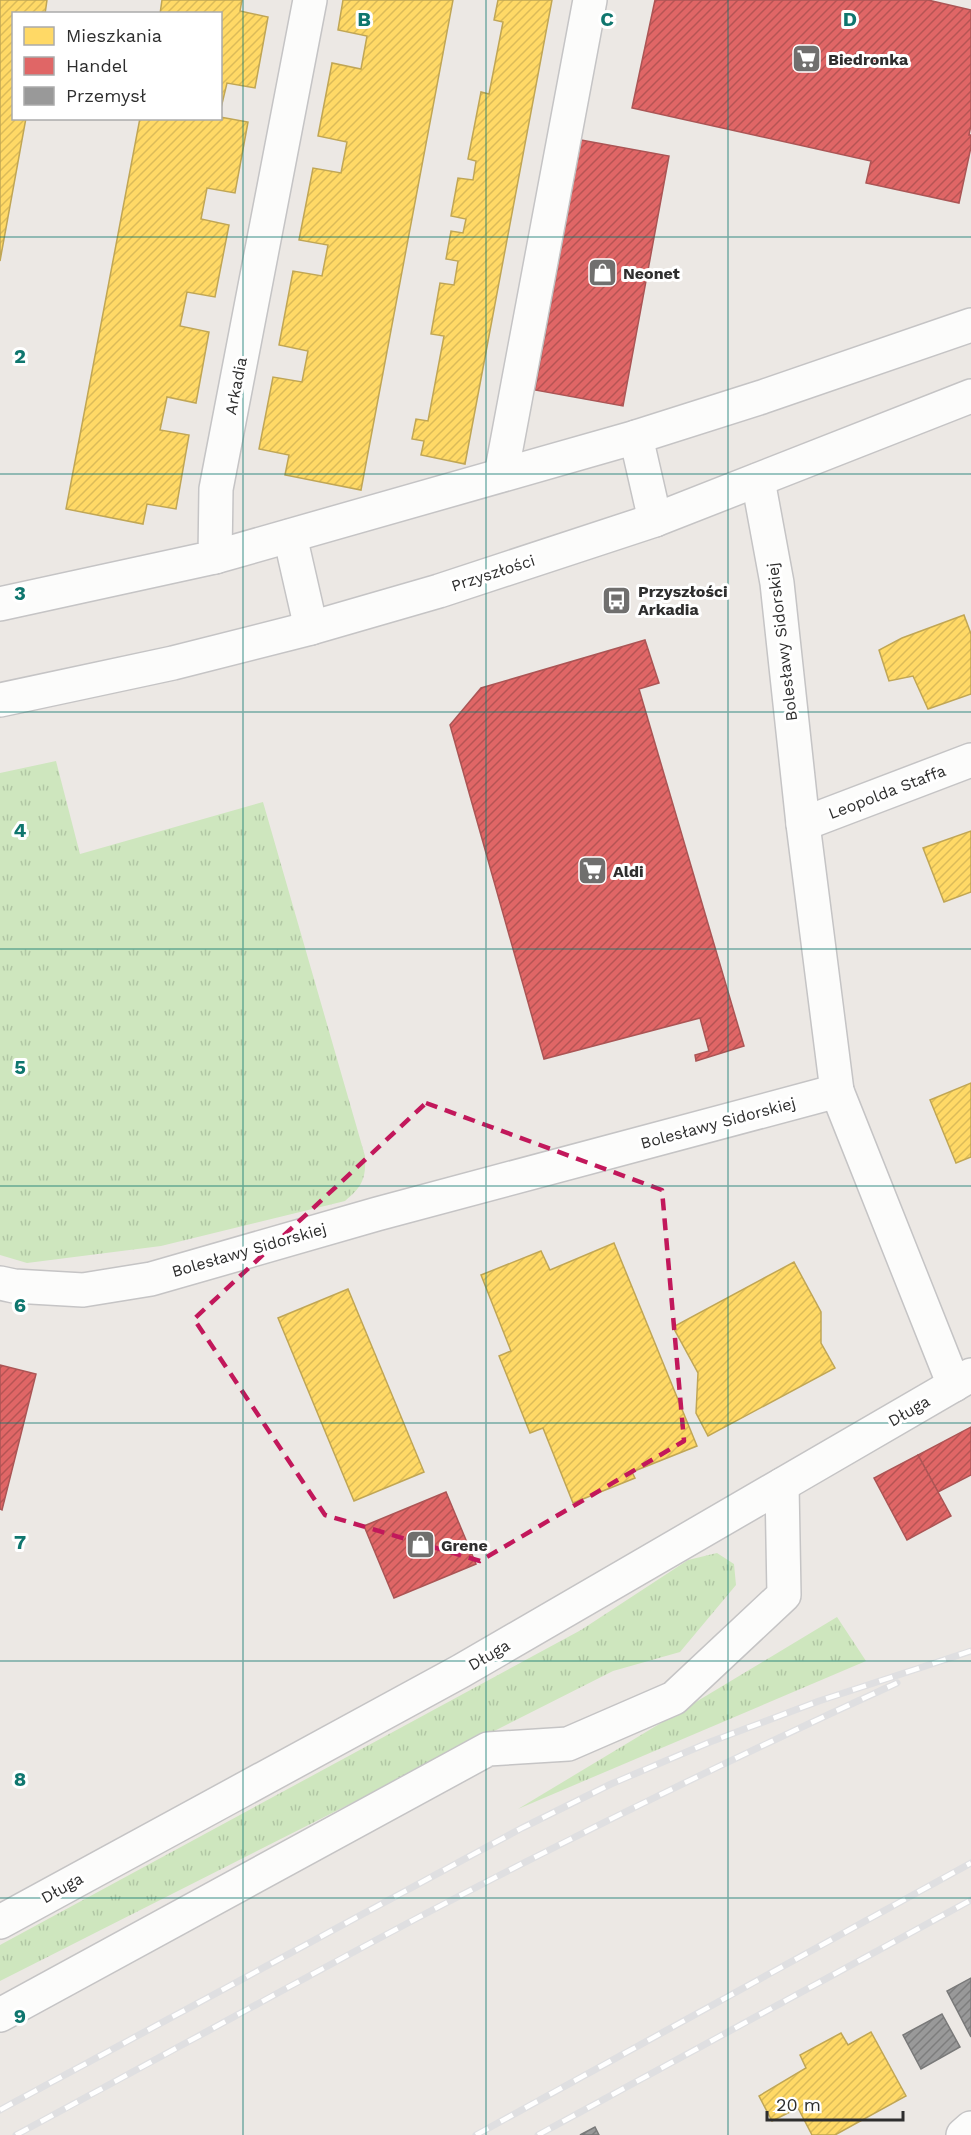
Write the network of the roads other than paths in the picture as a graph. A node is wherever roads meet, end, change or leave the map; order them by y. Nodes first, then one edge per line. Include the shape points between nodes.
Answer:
1 (310, 0) edge
2 (590, 0) edge
3 (971, 325) edge
4 (971, 396) edge
5 (636, 437) junction
6 (501, 475) junction
7 (758, 480) junction
8 (655, 520) junction
9 (290, 536) junction
10 (215, 557) junction
11 (0, 604) edge
12 (311, 628) junction
13 (0, 700) edge
14 (971, 760) edge
15 (803, 824) junction
16 (837, 1092) junction
17 (0, 1283) edge
18 (962, 1380) edge
19 (782, 1485) junction
20 (0, 1922) edge
21 (0, 2015) edge
22 (971, 2128) edge
23 (963, 2135) edge

1 - 10 street, Arkadia via 216,489
2 - 6 street
3 - 5 street
4 - 7 street, Przyszłości
5 - 6 street
5 - 8 street
6 - 9 street
7 - 8 street, Przyszłości
7 - 15 street, Bolesławy Sidorskiej via 777,583
8 - 12 street, Przyszłości via 439,591
9 - 10 street
9 - 12 street
10 - 11 street
12 - 13 street, Przyszłości
14 - 15 street, Leopolda Staffa
15 - 16 street, Bolesławy Sidorskiej
16 - 17 street, Bolesławy Sidorskiej via 377,1214 150,1279 83,1290
16 - 18 street
18 - 19 street, Długa
19 - 20 street, Długa via 461,1671
19 - 21 street via 784,1595 674,1698 568,1744 488,1749
22 - 23 street

